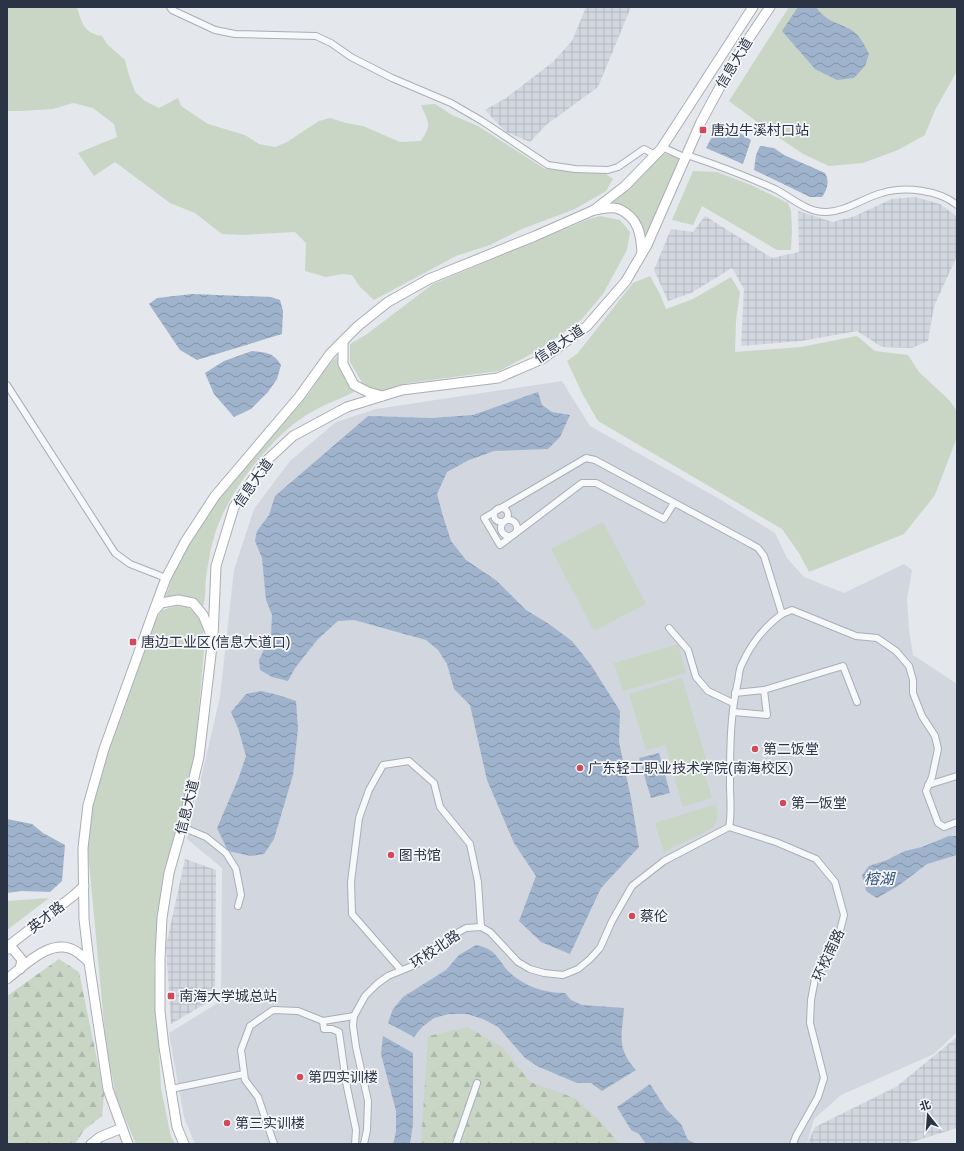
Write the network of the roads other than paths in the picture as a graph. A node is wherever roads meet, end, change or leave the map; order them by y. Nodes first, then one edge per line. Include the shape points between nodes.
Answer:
1 (170, 7) edge
2 (753, 7) edge
3 (770, 7) edge
4 (662, 147) junction
5 (655, 155) junction
6 (686, 156) junction
7 (957, 205) edge
8 (594, 210) junction
9 (642, 253) junction
10 (343, 341) junction
11 (7, 385) edge
12 (383, 396) junction
13 (674, 503) junction
14 (498, 509) junction
15 (505, 522) junction
16 (512, 535) junction
17 (166, 578) junction
18 (153, 613) junction
19 (782, 614) junction
20 (669, 628) dead end
21 (213, 638) junction
22 (764, 690) junction
23 (735, 693) junction
24 (857, 702) dead end
25 (733, 703) junction
26 (732, 712) junction
27 (957, 776) edge
28 (928, 786) junction
29 (957, 822) edge
30 (182, 827) junction
31 (729, 827) junction
32 (84, 886) junction
33 (238, 906) dead end
34 (481, 927) junction
35 (7, 948) edge
36 (89, 962) junction
37 (20, 969) junction
38 (401, 970) junction
39 (7, 979) edge
40 (354, 1016) junction
41 (323, 1021) junction
42 (244, 1074) junction
43 (477, 1083) dead end
44 (171, 1089) junction
45 (122, 1128) junction
46 (91, 1144) edge
47 (128, 1144) edge
48 (184, 1144) edge
49 (274, 1144) edge
50 (355, 1144) edge
51 (364, 1144) edge
52 (456, 1144) edge
53 (793, 1144) edge

1 - 5 street via 192,20 235,34 316,36 392,78 451,103 548,165 608,170 618,167 644,149
2 - 4 main road, 信息大道
3 - 6 main road, 信息大道 via 735,60 701,122
4 - 5 main road, 信息大道
4 - 6 street
5 - 8 main road, 信息大道 via 625,186
6 - 7 street via 730,170 777,190 814,210 827,212 894,190 927,191 949,199
6 - 9 main road, 信息大道
8 - 9 main road via 618,208 633,219 640,234
8 - 10 main road, 信息大道 via 429,279 388,302
9 - 12 main road, 信息大道 via 626,281 587,326 542,359 498,378 402,390
10 - 12 main road via 343,364 354,384 368,392
10 - 17 main road, 信息大道 via 215,496 185,542
11 - 17 street via 115,553 130,564
12 - 21 main road, 信息大道 via 347,407 293,436 264,463 234,506 216,566
13 - 14 street via 595,460 586,458
13 - 16 street via 664,519 596,483 582,483
13 - 19 street via 758,548 764,556
14 - 15 street via 502,508 507,512 508,518
14 - 15 street via 494,515 496,520
14 - 16 street via 484,518 500,545
15 - 16 street via 501,526 501,531 505,535
15 - 16 street via 512,521 516,524 516,532
17 - 18 main road, 信息大道
18 - 21 main road via 161,603 178,600 193,603 203,615
18 - 32 main road, 信息大道 via 104,749 88,806 83,848
19 - 23 street via 771,622 756,640 741,665
19 - 28 street via 792,610 856,636 877,638 896,651 909,666 913,693 922,716 935,736 938,749
20 - 25 street via 688,650 696,677 708,691
21 - 30 main road, 信息大道 via 199,757
22 - 23 street
22 - 24 street via 843,666
22 - 26 street via 767,716
23 - 25 street
25 - 26 street
26 - 31 street
27 - 28 street
28 - 29 street via 926,791 938,823 944,827
30 - 33 street via 206,837 226,853 236,869 241,895
30 - 44 main road, 信息大道 via 169,873 162,918 160,958 160,1011
31 - 34 street via 664,861 632,886 600,948 578,969 563,975 530,969 518,962 490,932
31 - 53 street, 环校南路 via 776,842 816,859 835,882 844,915 838,939 824,958 810,1000 810,1023 824,1078 818,1097
32 - 35 main road, 英才路
32 - 36 main road, 信息大道 via 84,919
34 - 38 street, 环校北路 via 466,928 450,937 417,964
34 - 38 street via 478,882 470,844 440,807 434,783 409,761 383,765 369,790 359,818 351,882 352,914
35 - 37 main road via 13,949 22,960
36 - 37 main road via 77,951 55,947 39,954
36 - 45 main road, 信息大道 via 108,1089
37 - 39 main road
38 - 40 street, 环校北路 via 377,984 365,996
40 - 41 street
40 - 51 street via 356,1046 368,1101
41 - 42 street via 298,1011 273,1010 250,1026 241,1050
41 - 50 street via 324,1030 332,1029 339,1032 356,1130
42 - 44 street
42 - 49 street via 245,1080 258,1098
43 - 52 street
44 - 48 main road, 信息大道 via 177,1127
45 - 46 main road via 100,1137
45 - 47 main road, 信息大道

